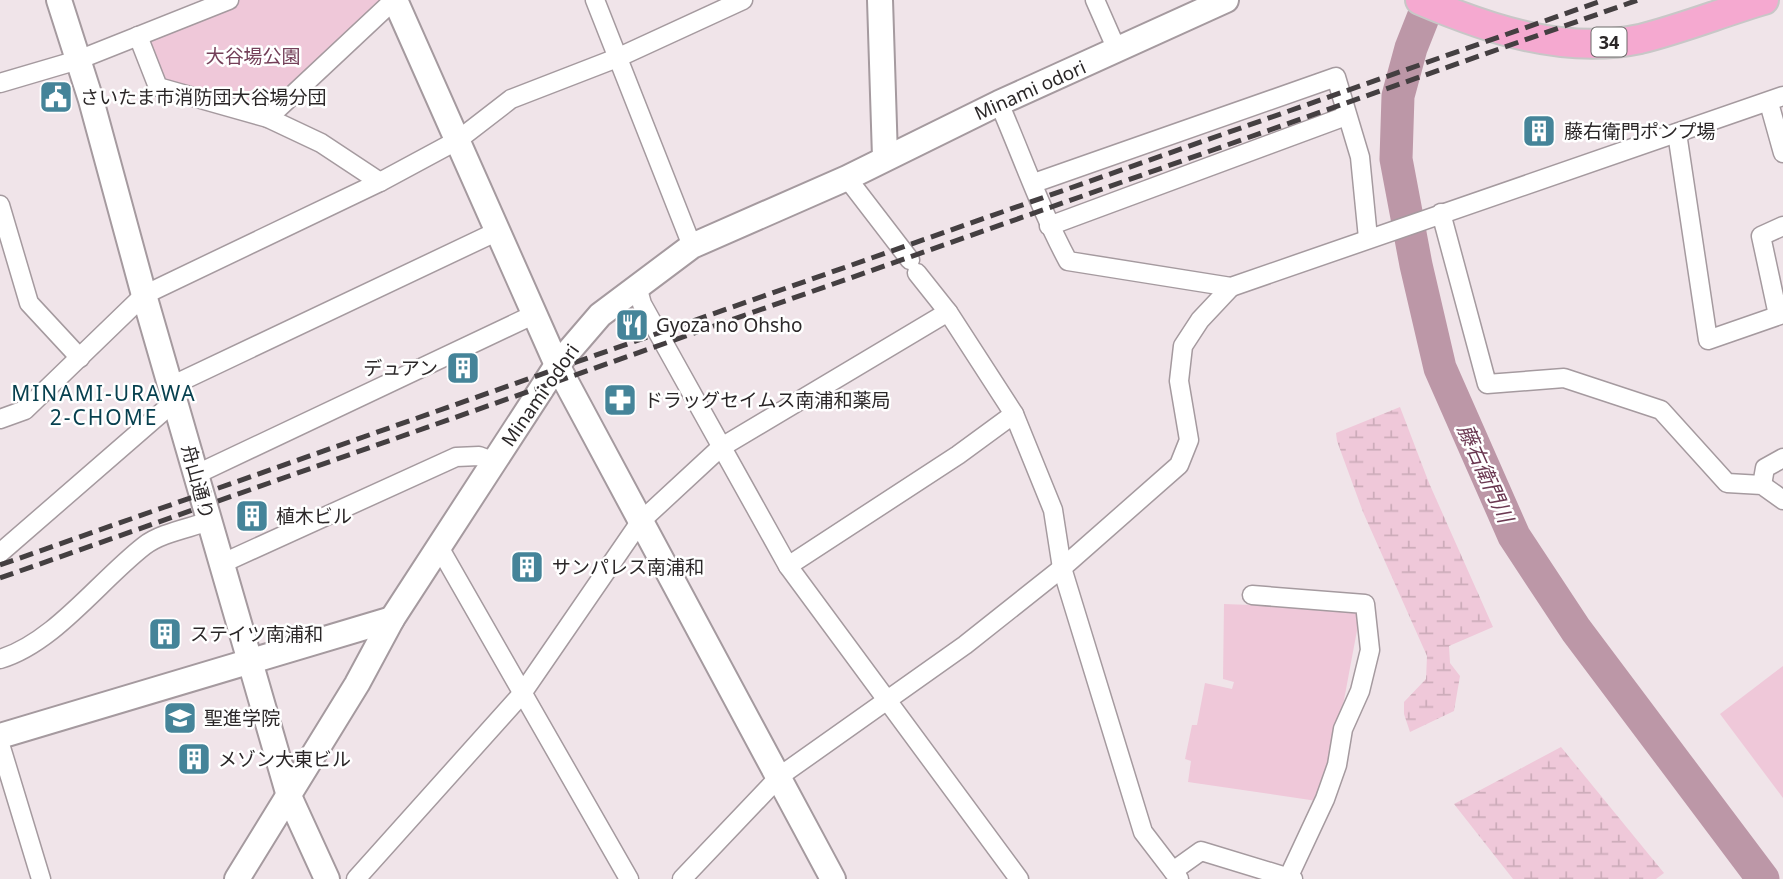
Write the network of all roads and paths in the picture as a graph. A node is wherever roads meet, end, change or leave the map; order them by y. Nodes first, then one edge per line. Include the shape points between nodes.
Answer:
1 (60, 0) edge
2 (229, 0) edge
3 (394, 0) edge
4 (595, 0) edge
5 (743, 0) edge
6 (880, 0) edge
7 (1095, 0) edge
8 (1226, 0) edge
9 (1420, 0) edge
10 (1764, 0) edge
11 (1734, 4) edge
12 (138, 36) junction
13 (1117, 50) junction
14 (617, 58) junction
15 (78, 60) junction
16 (0, 83) edge
17 (1776, 99) edge
18 (999, 103) junction
19 (1346, 116) junction
20 (268, 118) junction
21 (1677, 134) junction
22 (458, 139) junction
23 (1783, 153) edge
24 (885, 157) junction
25 (847, 178) junction
26 (380, 182) junction
27 (1034, 183) junction
28 (0, 205) edge
29 (1436, 214) junction
30 (1049, 226) junction
31 (1783, 226) edge
32 (498, 230) junction
33 (1377, 235) junction
34 (692, 246) junction
35 (637, 286) junction
36 (1231, 287) junction
37 (144, 295) junction
38 (948, 313) junction
39 (535, 314) junction
40 (1780, 315) edge
41 (80, 358) junction
42 (557, 365) junction
43 (173, 393) junction
44 (1014, 414) junction
45 (0, 419) edge
46 (720, 448) junction
47 (1783, 458) edge
48 (495, 462) junction
49 (197, 474) junction
50 (1762, 485) junction
51 (1783, 500) edge
52 (209, 521) junction
53 (640, 522) junction
54 (439, 547) junction
55 (0, 553) edge
56 (223, 563) junction
57 (788, 566) junction
58 (1062, 568) junction
59 (1252, 595) dead end
60 (392, 619) junction
61 (0, 659) edge
62 (250, 662) junction
63 (521, 695) junction
64 (887, 702) junction
65 (0, 736) edge
66 (0, 744) edge
67 (780, 776) junction
68 (289, 796) junction
69 (1176, 876) edge
70 (1291, 878) edge
71 (41, 879) edge
72 (237, 879) edge
73 (327, 879) edge
74 (356, 879) edge
75 (629, 879) edge
76 (682, 879) edge
77 (833, 879) edge
78 (1019, 879) edge

1 - 15 street, 舟山通り
2 - 12 street
3 - 20 street
3 - 22 street
4 - 14 street
5 - 14 street
6 - 24 street
7 - 13 street
8 - 13 street, Minami odori
9 - 11 main road, 34 via 1527,38 1598,43 1639,39
10 - 11 main road, 34
12 - 15 street
12 - 20 street via 158,87
13 - 18 street, Minami odori
14 - 22 street via 511,99
14 - 34 street
15 - 16 street
15 - 37 street, 舟山通り
17 - 21 street
17 - 23 street
18 - 24 street, Minami odori
18 - 27 street
19 - 27 street via 1336,77
19 - 30 street
19 - 33 street
20 - 26 street via 321,144
21 - 29 street
21 - 40 street via 1708,340
22 - 26 street
22 - 32 street
24 - 25 street, Minami odori
25 - 34 street, Minami odori
25 - 38 street
26 - 37 street
27 - 30 street
28 - 41 street via 29,303
29 - 33 street
29 - 50 street via 1487,384 1564,378 1661,410 1727,483
30 - 36 street via 1068,261
31 - 40 street via 1761,236
32 - 39 street
32 - 43 street
33 - 36 street
34 - 35 street, Minami odori
35 - 42 street, Minami odori via 600,315
35 - 46 street via 642,304
36 - 58 street via 1183,346 1179,381 1189,440 1179,466
37 - 41 street
37 - 43 street, 舟山通り
38 - 44 street
38 - 46 street
39 - 42 street
39 - 49 street
41 - 45 street via 25,410
42 - 48 street, Minami odori
42 - 53 street
43 - 49 street, 舟山通り
43 - 55 street
44 - 57 street
44 - 58 street via 1053,510
46 - 53 street
46 - 57 street
47 - 50 street via 1765,468
48 - 54 street, Minami odori
48 - 56 street via 479,456 456,457
49 - 52 street, 舟山通り
50 - 51 street
52 - 56 street, 舟山通り
52 - 61 street via 146,544 46,633
53 - 63 street
53 - 67 street
54 - 60 street, Minami odori
54 - 63 street
56 - 62 street, 舟山通り
57 - 64 street
58 - 64 street
58 - 69 street via 1143,832
59 - 70 street via 1365,604 1370,650 1360,691 1343,729 1325,799
60 - 62 street
60 - 68 street, Minami odori
62 - 65 street
62 - 68 street, 舟山通り
63 - 74 street
63 - 75 street
64 - 67 street
64 - 78 street
66 - 71 street
67 - 76 street
67 - 77 street
68 - 72 street, Minami odori
68 - 73 street, 舟山通り
69 - 70 street via 1201,851

